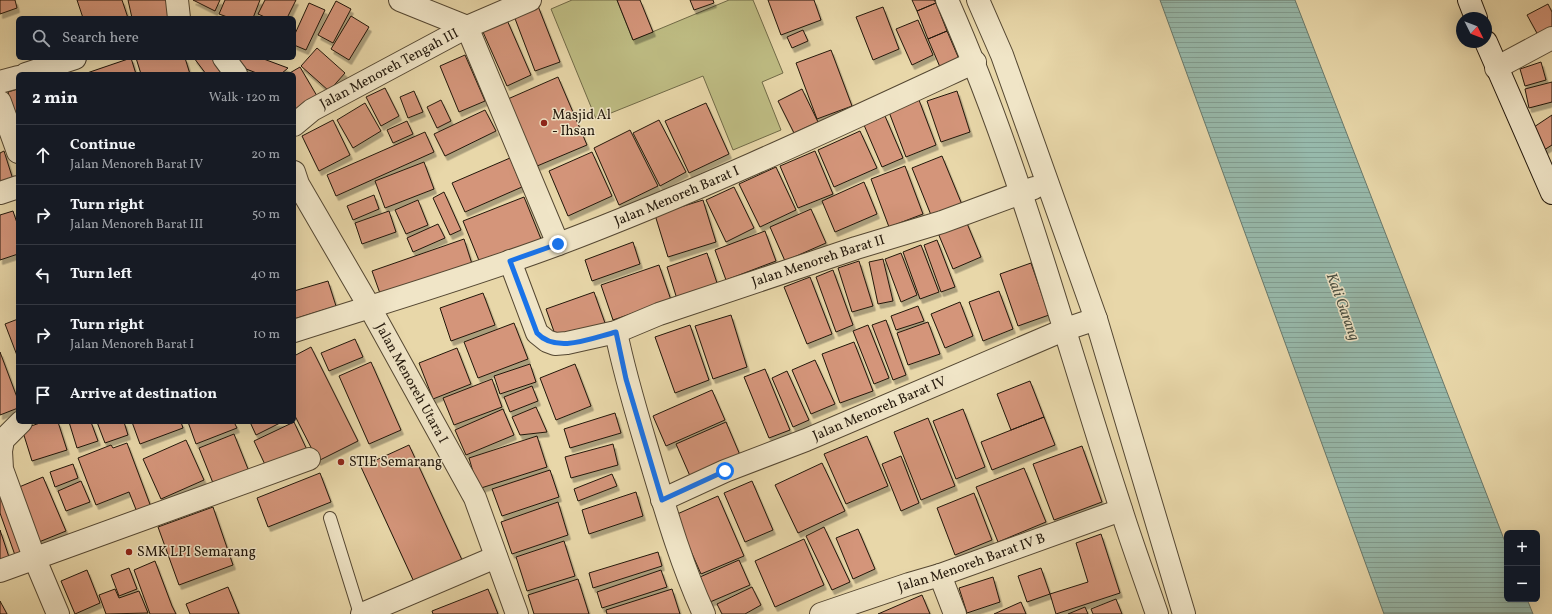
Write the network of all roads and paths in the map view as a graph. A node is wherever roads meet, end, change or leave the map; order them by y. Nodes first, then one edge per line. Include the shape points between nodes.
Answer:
1 (177, 0) edge
2 (400, 0) edge
3 (530, 0) edge
4 (948, 0) edge
5 (978, 0) edge
6 (1469, 0) edge
7 (1474, 12) edge
8 (179, 16) edge
9 (467, 27) junction
10 (1552, 38) edge
11 (1488, 48) edge
12 (69, 60) edge
13 (226, 60) edge
14 (975, 62) junction
15 (1496, 68) junction
16 (32, 72) edge
17 (234, 72) edge
18 (16, 78) edge
19 (0, 82) edge
20 (0, 102) edge
21 (296, 123) edge
22 (16, 146) edge
23 (296, 178) edge
24 (1047, 184) junction
25 (16, 188) edge
26 (0, 193) edge
27 (1020, 193) junction
28 (1552, 193) edge
29 (558, 244) junction
30 (510, 261) junction
31 (369, 306) junction
32 (1096, 318) junction
33 (1066, 329) junction
34 (296, 331) edge
35 (616, 332) junction
36 (16, 427) edge
37 (309, 459) dead end
38 (662, 500) junction
39 (1121, 510) junction
40 (330, 518) dead end
41 (34, 557) junction
42 (496, 557) junction
43 (0, 571) edge
44 (940, 575) junction
45 (58, 614) edge
46 (361, 614) edge
47 (517, 614) edge
48 (704, 614) edge
49 (821, 614) edge
50 (955, 614) edge
51 (1157, 614) edge
52 (1184, 614) edge

1 - 8 street
2 - 9 street
3 - 9 street, Jalan Menoreh Tengah III
4 - 14 street
5 - 24 street via 1002,55
6 - 7 street
9 - 21 street, Jalan Menoreh Tengah III via 312,110
9 - 29 street
10 - 15 street
11 - 15 street
12 - 16 street
13 - 17 street
14 - 27 street
14 - 29 street, Jalan Menoreh Barat I via 751,166
15 - 28 street
18 - 19 street
20 - 22 street
23 - 31 street
24 - 27 street, Jalan Menoreh Barat II
24 - 32 street
25 - 26 street
27 - 33 street
27 - 35 street, Jalan Menoreh Barat II via 942,222 659,314
29 - 30 street, Jalan Menoreh Barat I
30 - 31 street, Jalan Menoreh Barat I
30 - 35 street, Jalan Menoreh Barat II via 537,333 542,338 555,344
31 - 34 street
31 - 42 street, Jalan Menoreh Utara I via 475,498
32 - 33 street, Jalan Menoreh Barat IV
32 - 52 street
33 - 38 street, Jalan Menoreh Barat IV via 806,440 725,471
33 - 39 street
35 - 38 street via 626,379
36 - 41 street via 3,440 2,470
37 - 41 street
38 - 48 street via 687,576
39 - 44 street, Jalan Menoreh Barat IV B
39 - 51 street
40 - 46 lane
41 - 43 street
41 - 45 street
42 - 46 street
42 - 47 street, Jalan Menoreh Utara I
44 - 49 street, Jalan Menoreh Barat IV B
44 - 50 street

